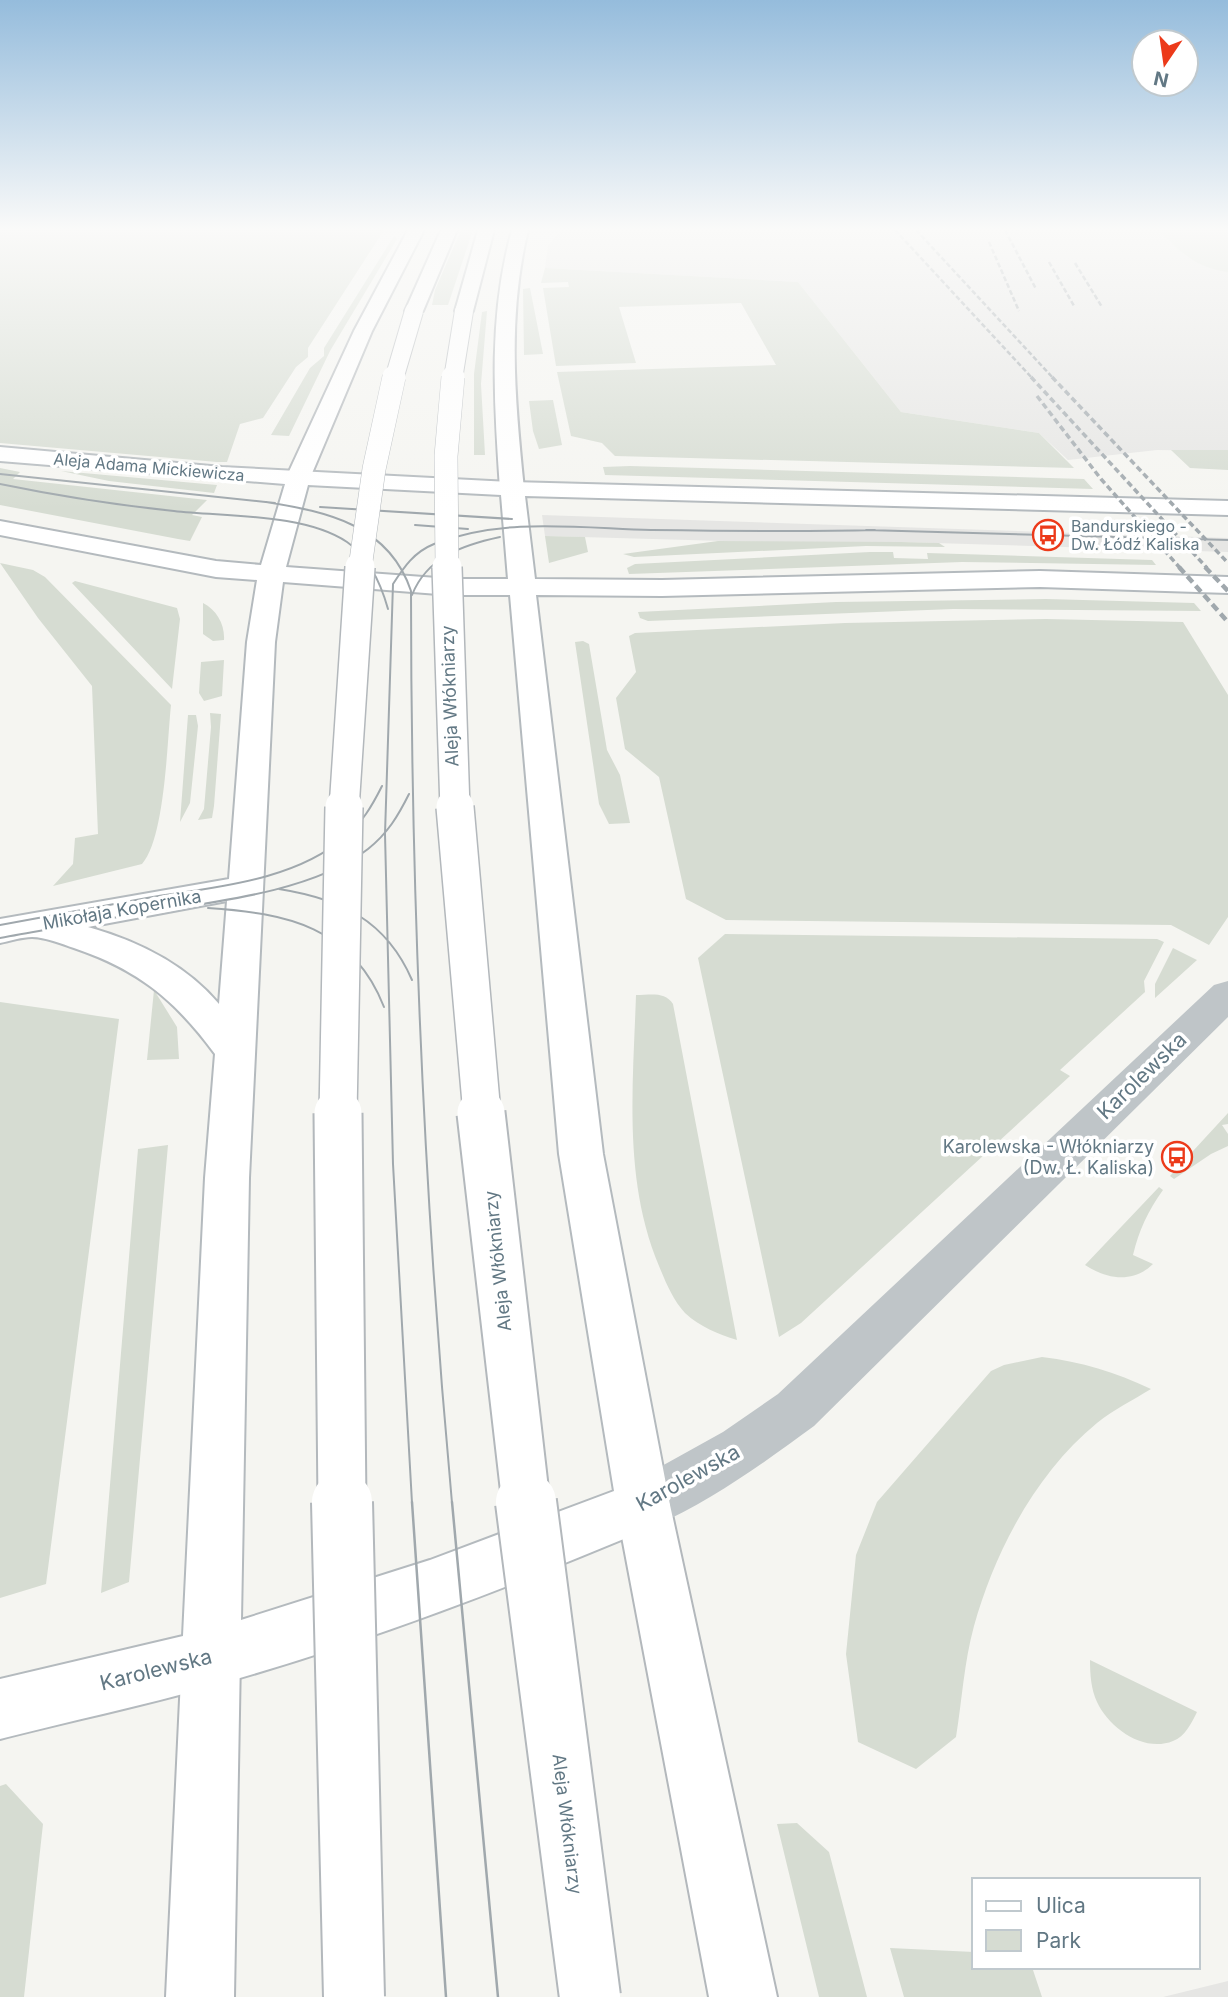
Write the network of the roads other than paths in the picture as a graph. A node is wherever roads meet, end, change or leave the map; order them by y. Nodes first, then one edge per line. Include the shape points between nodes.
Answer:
1 (367, 323) edge
2 (410, 323) edge
3 (462, 323) edge
4 (502, 323) edge
5 (0, 454) edge
6 (298, 478) junction
7 (512, 489) junction
8 (1228, 508) edge
9 (0, 528) edge
10 (271, 575) junction
11 (1228, 585) edge
12 (524, 589) junction
13 (244, 887) junction
14 (16, 928) edge
15 (1228, 994) edge
16 (234, 1051) junction
17 (643, 1505) junction
18 (211, 1657) junction
19 (0, 1709) edge
20 (201, 1997) edge
21 (354, 1997) edge
22 (590, 1997) edge
23 (743, 1997) edge

1 - 6 main road
2 - 21 main road, bridge via 394,368 365,517 343,823 337,1030 340,1381
3 - 22 main road, Aleja Włókniarzy, bridge via 447,442 453,784 507,1346
4 - 7 main road
5 - 6 main road, Aleja Adama Mickiewicza
6 - 7 main road, Aleja Adama Mickiewicza
6 - 10 main road
7 - 8 main road, Aleja Adama Mickiewicza
7 - 12 main road
9 - 10 main road via 178,563
10 - 12 main road
10 - 13 main road via 261,642
11 - 12 main road via 1040,579
12 - 17 main road via 581,1154
13 - 14 main road, Mikołaja Kopernika
13 - 16 main road
14 - 16 main road via 112,948 154,968 189,996
15 - 17 street, Karolewska via 796,1410 741,1449
16 - 18 main road
17 - 18 main road, Karolewska via 458,1578
17 - 23 main road
18 - 19 main road, Karolewska
18 - 20 main road

